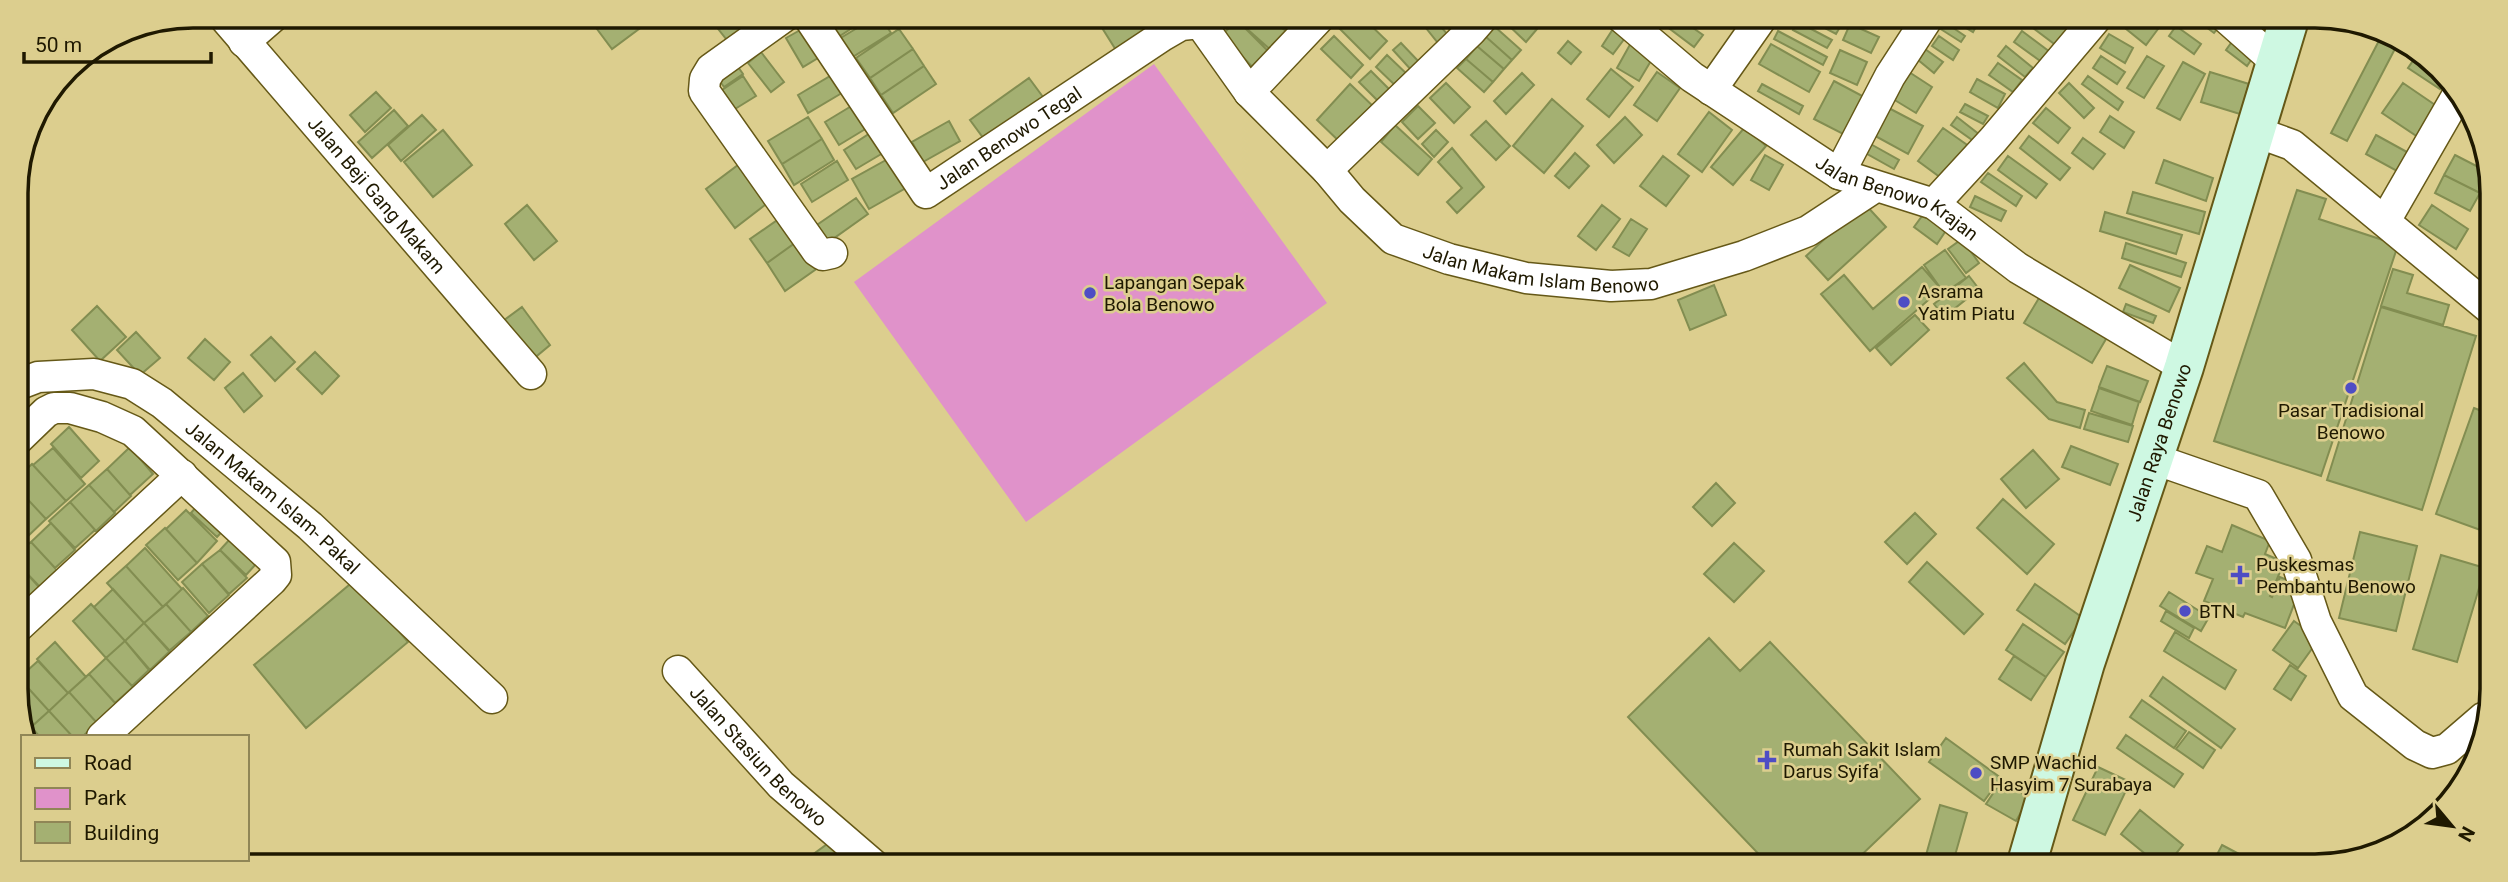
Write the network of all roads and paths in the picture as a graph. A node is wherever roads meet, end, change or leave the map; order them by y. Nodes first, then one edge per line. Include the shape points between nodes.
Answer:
1 (233, 28) edge
2 (260, 28) edge
3 (768, 28) edge
4 (816, 28) edge
5 (1176, 28) edge
6 (1204, 28) edge
7 (1310, 28) edge
8 (1474, 28) edge
9 (1634, 28) edge
10 (1755, 28) edge
11 (1921, 28) edge
12 (2088, 28) edge
13 (2238, 28) edge
14 (2286, 28) edge
15 (244, 42) junction
16 (2276, 62) junction
17 (1711, 90) junction
18 (1249, 92) junction
19 (2453, 103) edge
20 (2256, 132) junction
21 (1326, 170) junction
22 (1839, 174) junction
23 (1875, 187) junction
24 (1934, 204) junction
25 (2385, 221) junction
26 (832, 253) dead end
27 (2480, 300) edge
28 (2184, 368) junction
29 (531, 374) dead end
30 (28, 380) edge
31 (28, 429) edge
32 (2154, 459) junction
33 (182, 475) junction
34 (28, 618) edge
35 (678, 671) dead end
36 (492, 698) dead end
37 (2476, 724) edge
38 (104, 735) edge
39 (861, 854) edge
40 (2029, 854) edge

1 - 15 street, Jalan Beji Gang Makam
2 - 15 street
3 - 26 street via 711,69 704,91 817,251
4 - 5 street, Jalan Benowo Tegal via 926,193
6 - 18 street, Jalan Makam Islam Benowo
7 - 18 street
8 - 21 street
9 - 17 street, Jalan Benowo Krajan
10 - 17 street
11 - 22 street via 1890,76
12 - 24 street
13 - 16 street
14 - 16 main road, Jalan Raya Benowo
15 - 29 street, Jalan Beji Gang Makam
16 - 20 main road, Jalan Raya Benowo
17 - 22 street, Jalan Benowo Krajan
18 - 21 street, Jalan Makam Islam Benowo
19 - 25 street
20 - 25 street via 2292,145
20 - 28 main road, Jalan Raya Benowo
21 - 23 street, Jalan Makam Islam Benowo via 1394,239 1449,259 1526,278 1611,286 1651,284 1744,256 1808,231
22 - 23 street, Jalan Benowo Krajan
23 - 24 street, Jalan Benowo Krajan
24 - 28 street, Jalan Benowo Krajan via 2018,268
25 - 27 street
28 - 32 main road, Jalan Raya Benowo
30 - 36 street, Jalan Makam Islam- Pakal via 94,374 131,384 162,403 310,526
31 - 33 street via 54,408 102,417 133,431
32 - 37 street via 2258,495 2295,560 2316,622 2353,696 2432,753 2447,749
32 - 40 main road, Jalan Raya Benowo via 2085,663
33 - 34 street
33 - 38 street via 275,562 276,576
35 - 39 street, Jalan Stasiun Benowo via 781,785

